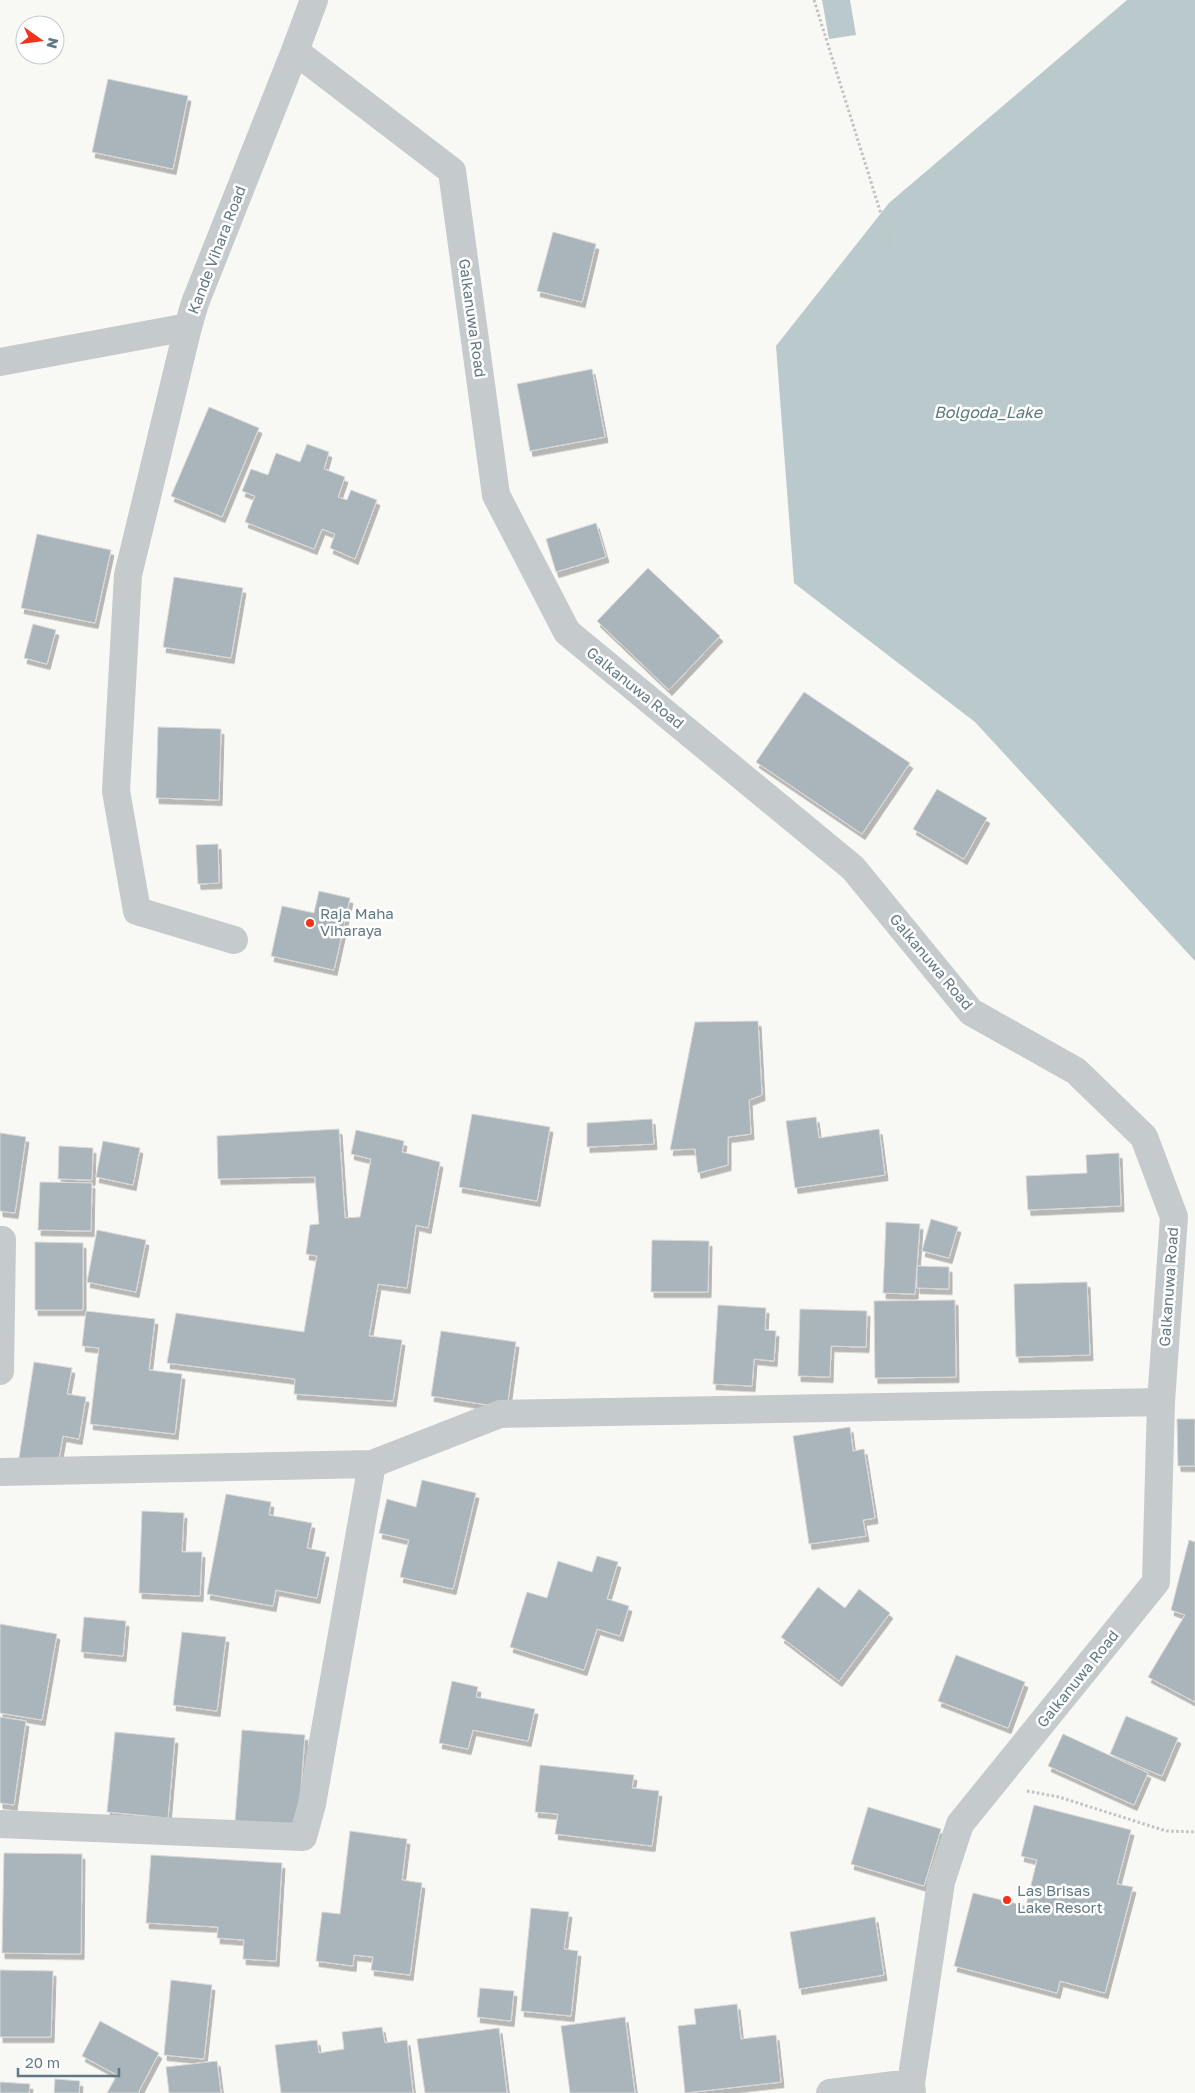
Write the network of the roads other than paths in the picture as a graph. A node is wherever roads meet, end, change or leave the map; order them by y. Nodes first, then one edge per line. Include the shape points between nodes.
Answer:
1 (314, 0) edge
2 (295, 51) junction
3 (188, 327) junction
4 (0, 362) edge
5 (234, 940) dead end
6 (0, 1240) edge
7 (0, 1371) edge
8 (1161, 1402) junction
9 (372, 1464) junction
10 (0, 1472) edge
11 (0, 1824) edge
12 (911, 2088) edge
13 (830, 2093) edge

1 - 2 street
2 - 3 street, Kande Vihara Road
2 - 8 street, Galkanuwa Road via 452,171 496,495 568,632 854,868 971,1012 1076,1071 1144,1137 1174,1217
3 - 4 street, Kande Vihara Road
3 - 5 street via 128,575 116,791 137,911
6 - 7 street
8 - 9 street via 500,1414
8 - 12 street, Galkanuwa Road via 1156,1582 960,1824 942,1882
9 - 10 street
9 - 11 street via 312,1804 303,1838
12 - 13 street

